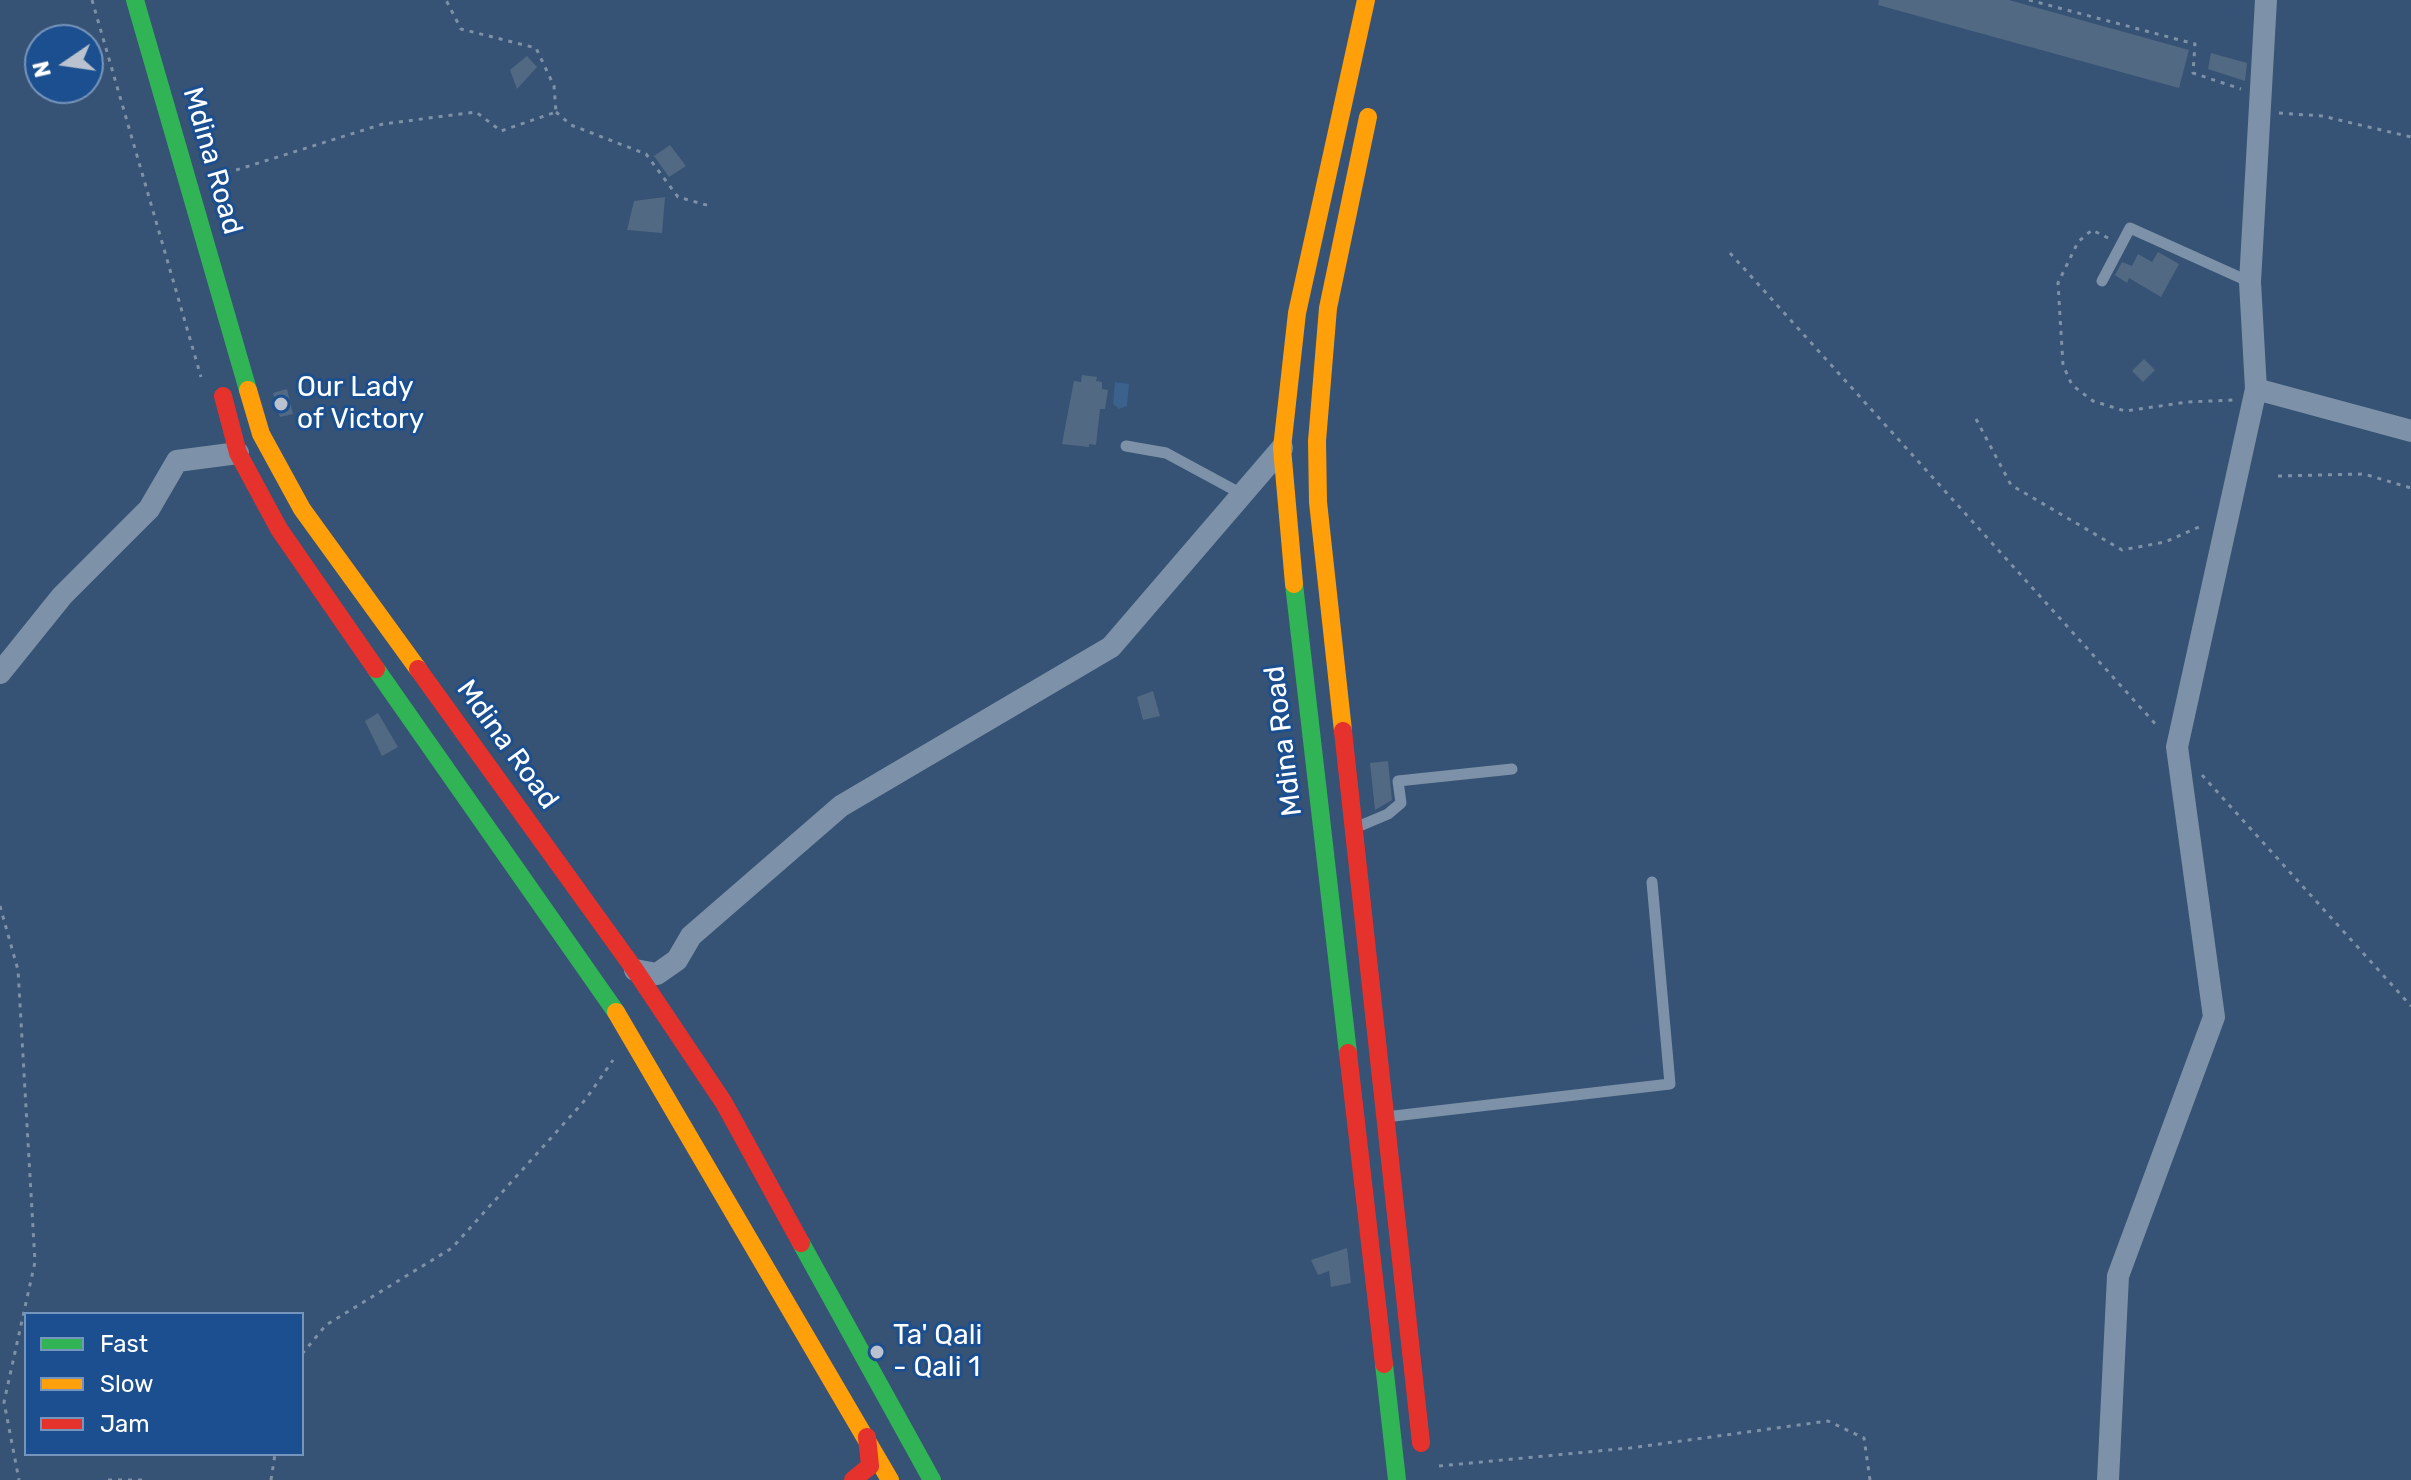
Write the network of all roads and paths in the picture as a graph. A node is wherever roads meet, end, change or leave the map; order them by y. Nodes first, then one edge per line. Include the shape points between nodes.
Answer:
1 (135, 0) edge
2 (446, 0) edge
3 (1366, 0) edge
4 (2029, 0) edge
5 (2266, 0) edge
6 (1374, 93) dead end
7 (2260, 103) junction
8 (556, 112) junction
9 (2411, 137) edge
10 (191, 186) junction
11 (710, 206) dead end
12 (2121, 244) junction
13 (1730, 253) dead end
14 (2102, 281) dead end
15 (2250, 282) junction
16 (217, 374) dead end
17 (2254, 394) junction
18 (1976, 419) dead end
19 (2411, 431) edge
20 (1126, 446) dead end
21 (1282, 448) junction
22 (238, 453) junction
23 (2278, 476) dead end
24 (2411, 488) edge
25 (1240, 493) junction
26 (2218, 559) junction
27 (0, 673) edge
28 (2177, 747) junction
29 (1512, 769) dead end
30 (1354, 828) junction
31 (1652, 882) dead end
32 (0, 906) edge
33 (635, 970) junction
34 (2411, 1006) edge
35 (632, 1035) junction
36 (1385, 1117) junction
37 (304, 1352) edge
38 (867, 1437) junction
39 (275, 1456) edge
40 (1424, 1467) joint
41 (19, 1480) edge
42 (108, 1480) edge
43 (143, 1480) edge
44 (271, 1480) edge
45 (853, 1480) edge
46 (890, 1480) edge
47 (932, 1480) edge
48 (1397, 1480) edge
49 (1870, 1480) edge
50 (2108, 1480) edge

1 - 10 main road, Mdina Road
2 - 8 path via 461,29 536,48 554,86
3 - 21 main road, Mdina Road via 1297,313
4 - 7 path via 2195,44 2193,73
5 - 7 street
6 - 30 main road, Mdina Road via 1328,308 1317,441 1318,502
7 - 9 path
7 - 15 street
8 - 10 path via 501,131 476,112 383,124
8 - 11 path via 571,125 646,154 678,197
10 - 33 main road, Mdina Road via 261,434 302,509
12 - 14 lane
12 - 15 lane via 2130,228
12 - 17 path via 2092,230 2078,242 2058,283 2063,365 2072,385 2093,401 2125,411
13 - 28 path
15 - 17 street
16 - 22 main road
17 - 19 street
17 - 26 street
18 - 26 path via 2011,485 2122,550 2165,542 2199,527
20 - 25 lane via 1166,453
21 - 25 street
21 - 48 main road, Mdina Road
22 - 27 street via 177,461 149,509 62,596
22 - 35 main road via 279,529
23 - 24 path via 2364,474
25 - 33 street via 1111,647 841,806 691,936 677,960 657,974
26 - 28 street
28 - 34 path
28 - 50 street via 2214,1017 2118,1276
29 - 30 lane via 1398,781 1401,803
30 - 36 main road, Mdina Road
31 - 36 lane via 1670,1084
32 - 41 path via 18,970 35,1262 4,1402
33 - 47 main road, Mdina Road via 724,1103
35 - 37 path via 586,1099 452,1248 326,1325
35 - 38 main road
36 - 40 main road, Mdina Road
38 - 45 main road via 870,1466
38 - 46 main road
39 - 44 path
40 - 49 path via 1630,1448 1828,1421 1864,1438
42 - 43 path

